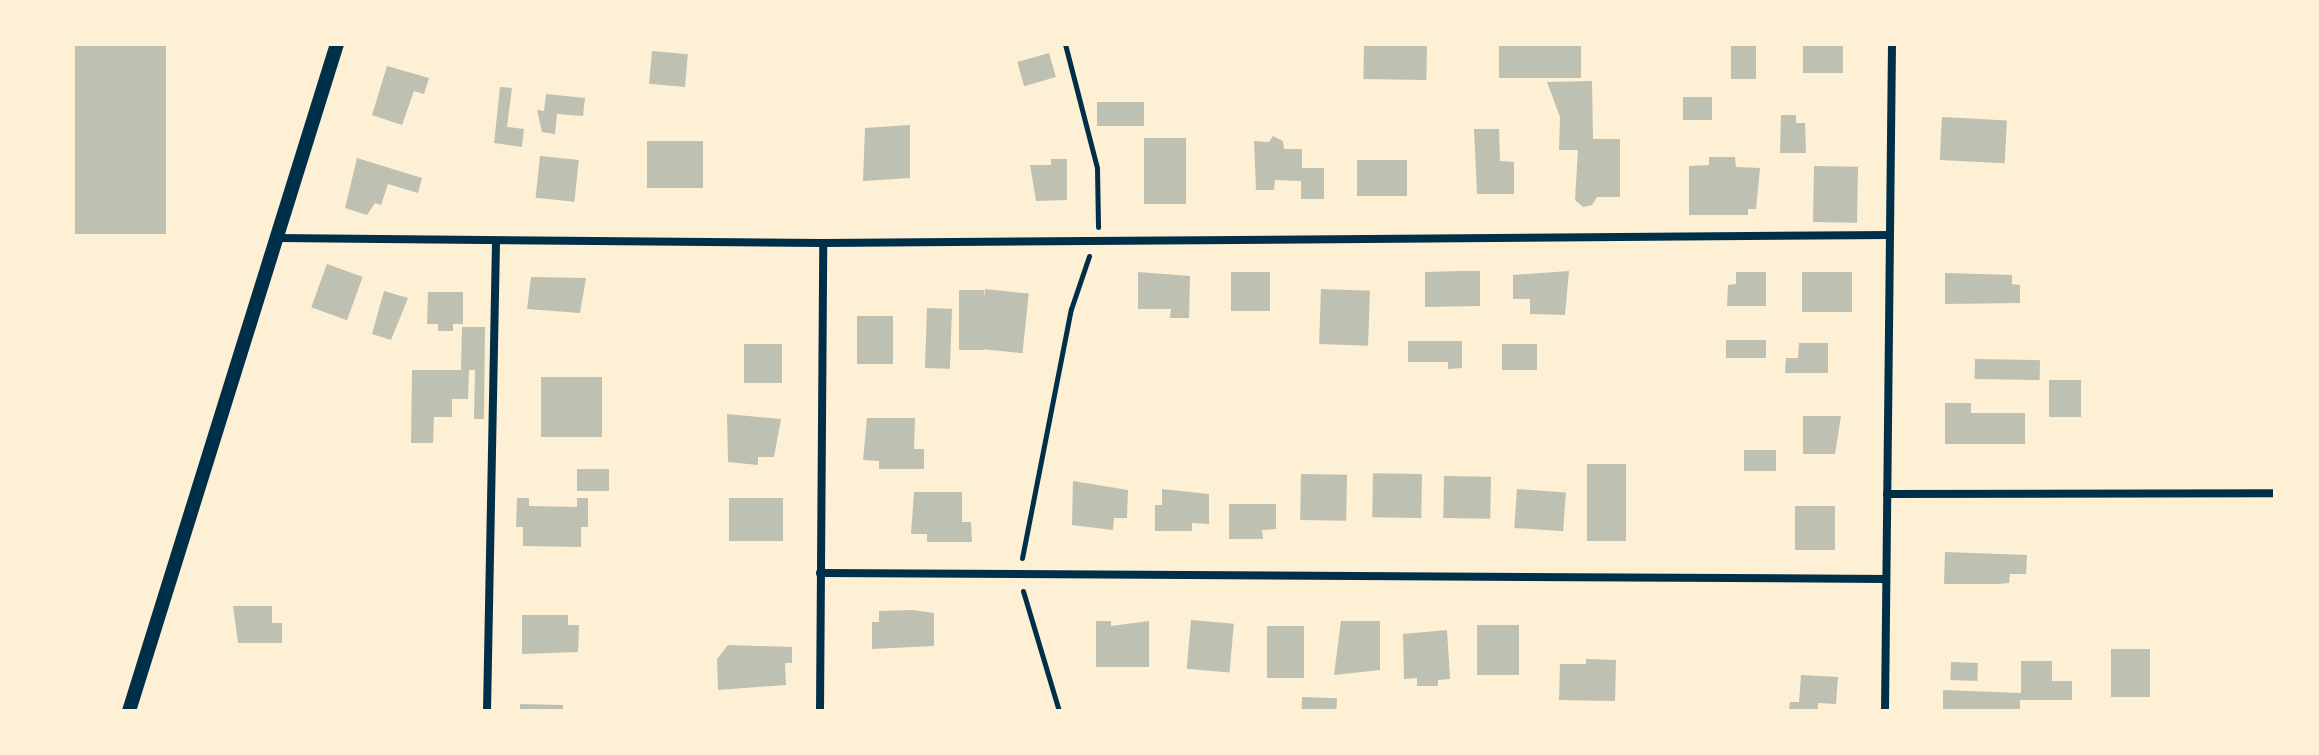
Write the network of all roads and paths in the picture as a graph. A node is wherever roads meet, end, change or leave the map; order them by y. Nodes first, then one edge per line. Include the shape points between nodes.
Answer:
1 (337, 44) edge
2 (1065, 44) edge
3 (1892, 44) edge
4 (1890, 235) junction
5 (278, 238) junction
6 (1095, 241) junction
7 (496, 242) junction
8 (823, 243) junction
9 (2275, 493) edge
10 (1887, 494) junction
11 (820, 573) junction
12 (1018, 575) junction
13 (1886, 579) junction
14 (129, 711) edge
15 (487, 711) edge
16 (820, 711) edge
17 (1059, 711) edge
18 (1885, 711) edge

1 - 5 street
2 - 6 path via 1097,168
3 - 4 street
4 - 6 street
4 - 10 street
5 - 7 street
5 - 14 street
6 - 8 street
6 - 12 path via 1071,309
7 - 8 street
7 - 15 street
8 - 11 street
9 - 10 street
10 - 13 street
11 - 12 street
11 - 16 street
12 - 13 street
12 - 17 path
13 - 18 street

